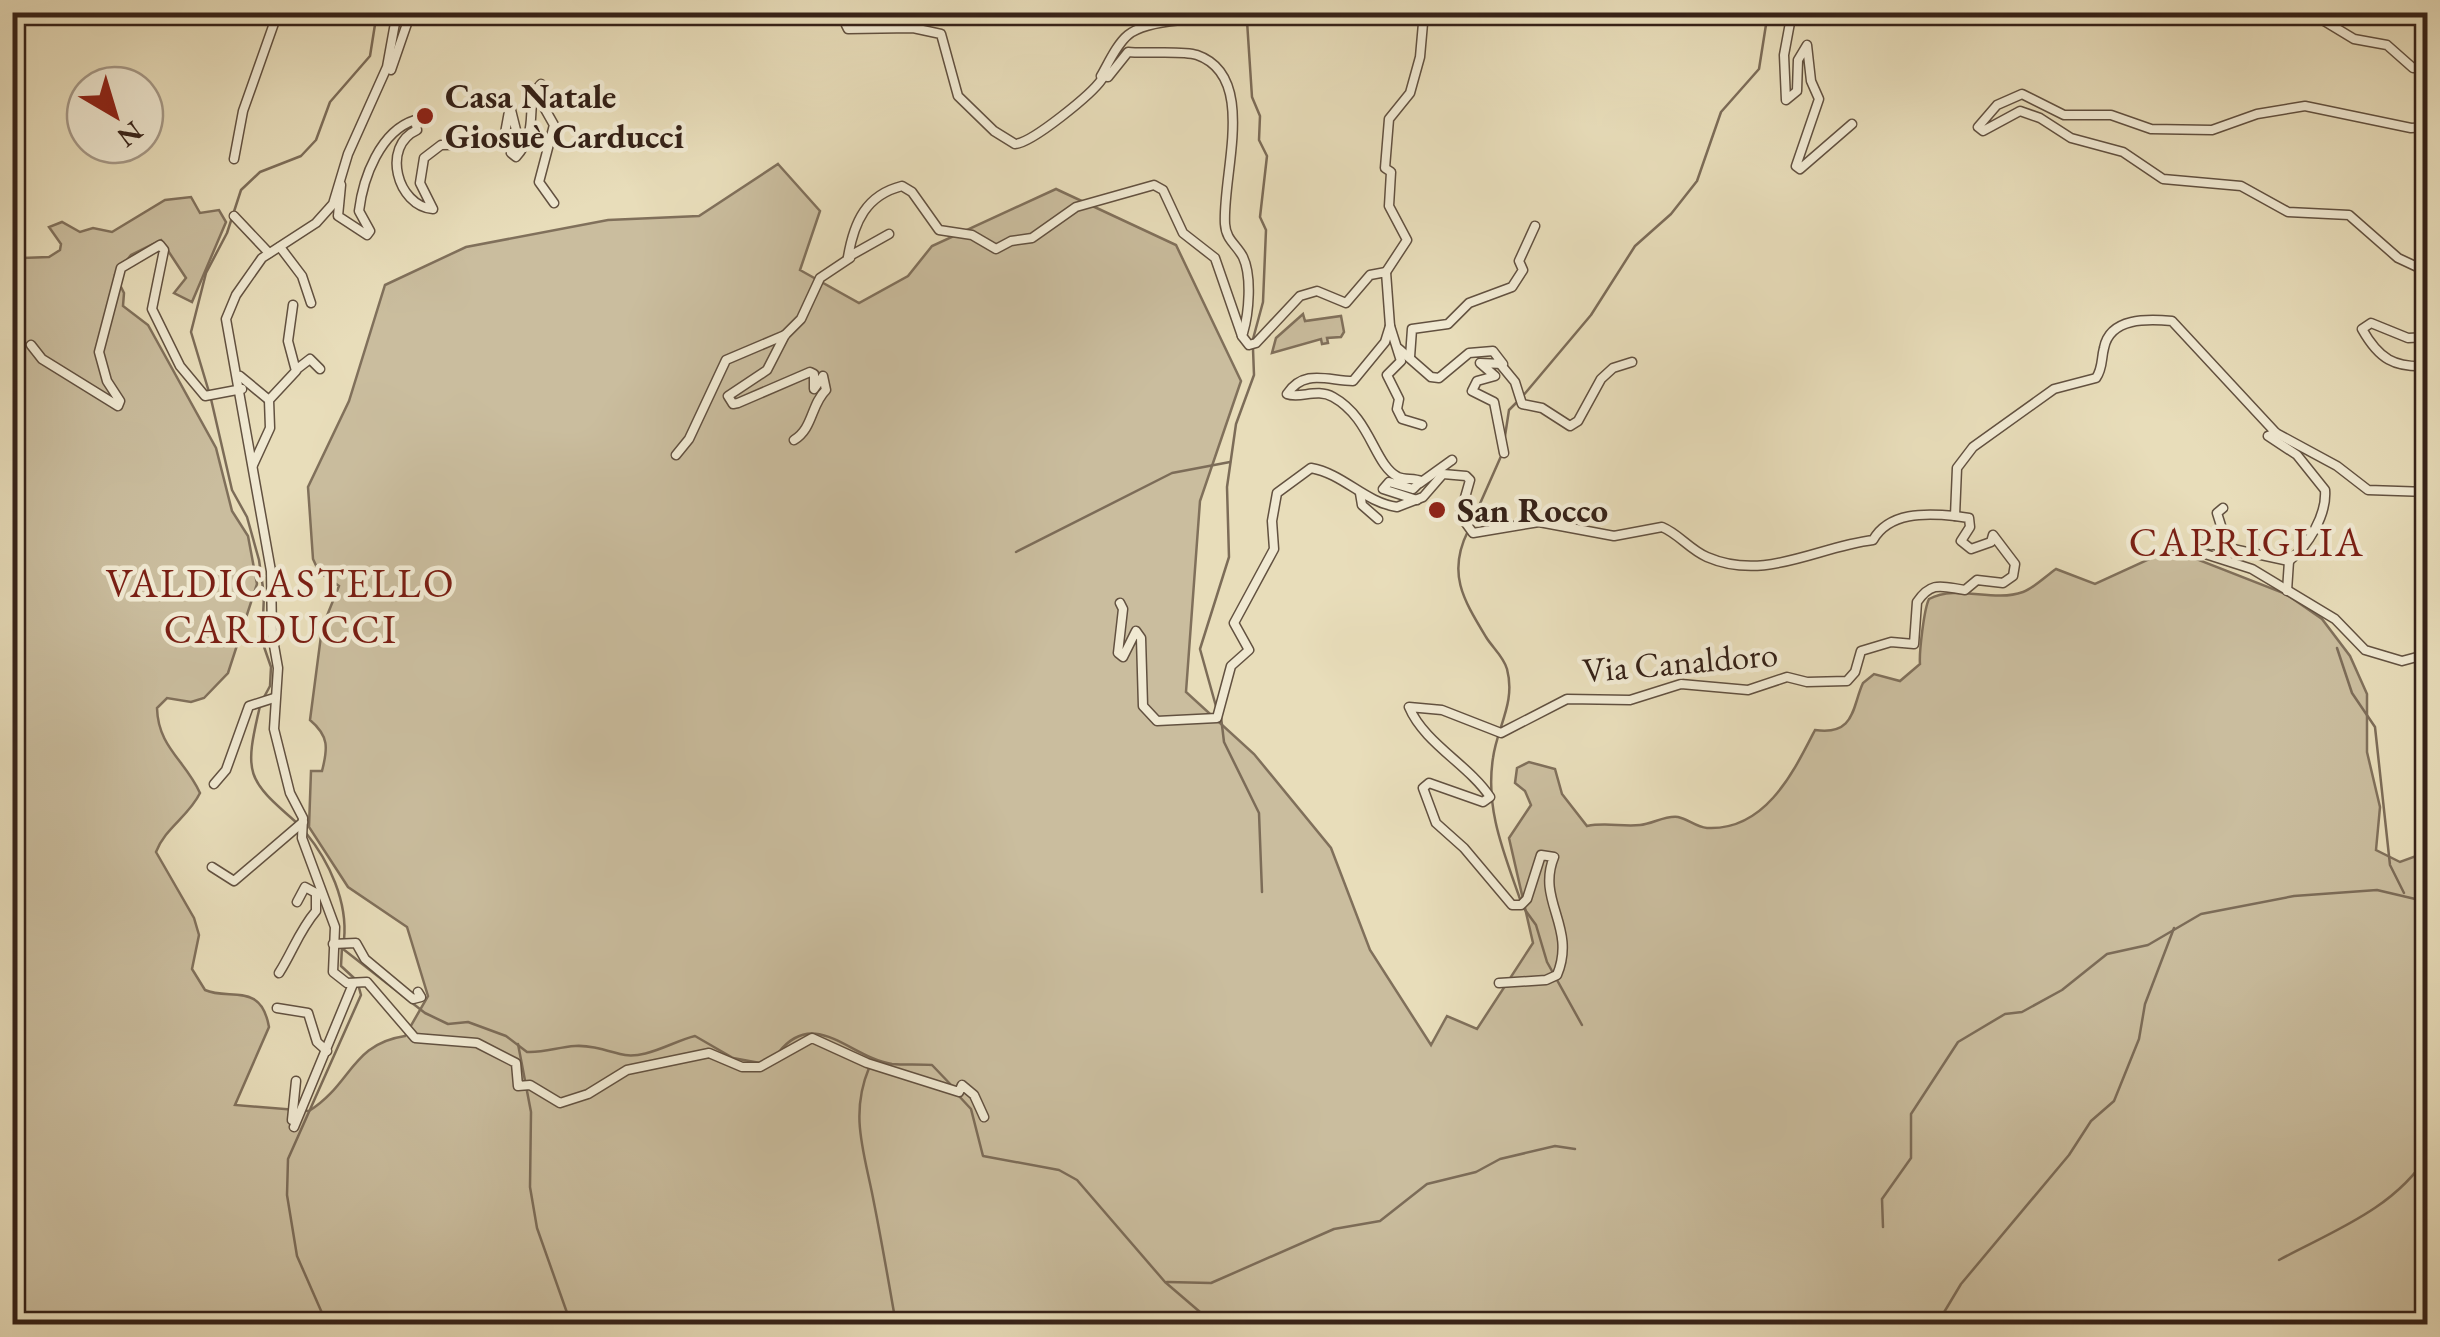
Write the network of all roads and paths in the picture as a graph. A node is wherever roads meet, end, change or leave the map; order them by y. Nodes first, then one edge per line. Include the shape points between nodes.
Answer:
1 (278, 12) edge
2 (397, 12) edge
3 (411, 12) edge
4 (856, 12) edge
5 (1229, 12) edge
6 (1424, 12) edge
7 (1792, 12) edge
8 (2228, 12) edge
9 (2428, 68) edge
10 (1102, 79) junction
11 (381, 84) junction
12 (1852, 124) dead end
13 (2428, 127) edge
14 (234, 158) dead end
15 (339, 184) junction
16 (554, 203) dead end
17 (234, 216) dead end
18 (1535, 226) dead end
19 (889, 234) dead end
20 (280, 247) junction
21 (269, 253) junction
22 (850, 258) junction
23 (1386, 272) junction
24 (2428, 272) edge
25 (311, 303) dead end
26 (293, 305) dead end
27 (1392, 330) junction
28 (785, 335) junction
29 (1242, 336) junction
30 (2428, 337) edge
31 (31, 345) dead end
32 (1399, 348) junction
33 (1410, 357) junction
34 (1632, 362) dead end
35 (1501, 366) junction
36 (2428, 366) edge
37 (297, 369) junction
38 (320, 369) dead end
39 (239, 376) junction
40 (242, 389) junction
41 (270, 400) junction
42 (1422, 425) dead end
43 (2276, 433) junction
44 (794, 440) dead end
45 (1503, 444) dead end
46 (676, 455) dead end
47 (1452, 460) dead end
48 (2428, 460) edge
49 (253, 465) junction
50 (2428, 477) edge
51 (1420, 483) junction
52 (2428, 492) edge
53 (1360, 493) junction
54 (1417, 500) junction
55 (2223, 508) dead end
56 (1955, 516) junction
57 (1378, 519) dead end
58 (2210, 545) junction
59 (2289, 562) junction
60 (2287, 590) junction
61 (1120, 604) dead end
62 (2428, 654) edge
63 (271, 699) junction
64 (214, 784) dead end
65 (303, 822) junction
66 (212, 868) dead end
67 (317, 892) junction
68 (297, 902) dead end
69 (334, 944) junction
70 (280, 973) dead end
71 (1499, 983) dead end
72 (356, 984) junction
73 (418, 992) dead end
74 (277, 1008) dead end
75 (326, 1051) junction
76 (296, 1081) dead end
77 (984, 1117) dead end

1 - 14 street
2 - 11 street
3 - 11 street
4 - 10 street via 848,29 940,34 958,96 1016,144 1036,139
5 - 10 street via 1233,20 1211,17 1134,30
6 - 23 street via 1410,93 1389,119 1388,200 1406,240
7 - 12 street via 1785,94 1790,101 1796,91 1798,60 1807,45 1819,99 1796,166
8 - 9 street via 2321,20 2354,39 2387,46 2414,68
10 - 29 street via 1132,52 1197,55 1226,82 1236,120 1225,172 1226,228 1248,280
11 - 15 street
13 - 24 street via 2305,106 2212,130 2151,130 2112,116 2064,115 2022,94 1978,124 1984,131 2020,112 2070,138 2122,152 2163,178 2241,186 2288,212 2349,215 2398,258
15 - 16 street via 338,216 367,234 358,211 372,166 389,138 415,120 416,130 396,154 396,171 416,202 433,209 420,182 424,158 442,146 498,147 507,136 510,106 516,157 532,136 532,101 542,84 541,102 554,125 538,182
15 - 20 street via 324,218
17 - 21 street
18 - 33 street via 1512,287 1477,298 1448,324 1412,329
19 - 22 street
20 - 21 street
20 - 25 street via 302,276
21 - 39 street via 244,282 226,319
22 - 28 street via 820,278 802,319
22 - 29 street via 864,207 902,186 939,230 972,235 996,249 1032,238 1076,207 1154,185 1163,190 1183,233 1215,258
23 - 27 street
23 - 29 street via 1370,275 1346,302 1317,292 1300,296 1256,342 1249,346
26 - 37 street via 288,341
27 - 32 street
27 - 51 street via 1352,381 1321,375 1287,394 1332,396 1365,425 1396,476
28 - 44 street via 767,370 728,396 738,403 810,372 814,389 824,376 826,390
28 - 46 street via 726,360
30 - 36 street via 2408,338 2372,323 2362,329 2398,367
31 - 40 street via 42,359 118,406 100,361 108,313 121,268 160,245 152,309 180,366 210,396
32 - 33 street
32 - 42 street via 1401,366 1387,374 1400,399 1397,409 1407,423
33 - 35 street via 1436,378 1484,349
34 - 35 street via 1601,379 1570,426 1522,404 1516,382
35 - 45 street via 1480,363 1495,376 1477,381 1472,391 1494,402
37 - 38 street via 310,359
37 - 41 street
39 - 40 street
39 - 41 street
40 - 49 street
41 - 49 street via 270,428
43 - 52 street via 2368,490
43 - 56 street via 2172,321 2133,322 2106,339 2096,378 2054,389 1973,447 1957,468
43 - 59 street via 2268,436 2297,454 2325,490 2324,512
47 - 51 street
48 - 50 street
49 - 63 street via 271,570 278,668
51 - 54 street via 1413,489 1382,486
53 - 54 street via 1391,506
53 - 57 street via 1362,505
53 - 61 street via 1342,477 1311,468 1278,493 1274,549 1234,623 1249,650 1231,666 1212,721 1157,721 1143,706 1142,638 1136,631 1128,653 1118,653
54 - 56 street via 1443,474 1457,473 1470,480 1460,515 1472,533 1540,522 1614,536 1662,528 1709,558 1758,569 1873,540 1889,520
55 - 58 street via 2223,532
56 - 71 street, Via Canaldoro via 1969,518 1961,541 1972,549 1998,538 2015,564 2013,576 1976,580 1965,590 1931,587 1916,602 1914,644 1861,650 1847,681 1787,677 1748,690 1681,684 1630,700 1561,700 1502,733 1442,710 1410,707 1490,798 1483,802 1429,783 1422,788 1436,823 1498,892 1521,905 1542,855 1554,857 1546,876 1564,934 1557,974
58 - 59 street
58 - 60 street via 2201,542 2199,552 2252,569
59 - 60 street
60 - 62 street via 2335,619 2365,650 2402,660
63 - 64 street via 245,712 226,770
63 - 65 street via 277,750
65 - 66 street via 232,882
65 - 67 street
67 - 68 street via 305,886
67 - 69 street via 335,927
67 - 70 street via 316,911 296,934
69 - 72 street via 333,972
69 - 73 street via 356,943 413,1000 421,997
72 - 75 street
72 - 77 street via 367,982 415,1038 477,1043 516,1063 518,1086 533,1086 560,1103 626,1070 709,1053 760,1067 812,1038 956,1092 969,1088
74 - 75 street via 308,1013
75 - 76 street via 294,1125

